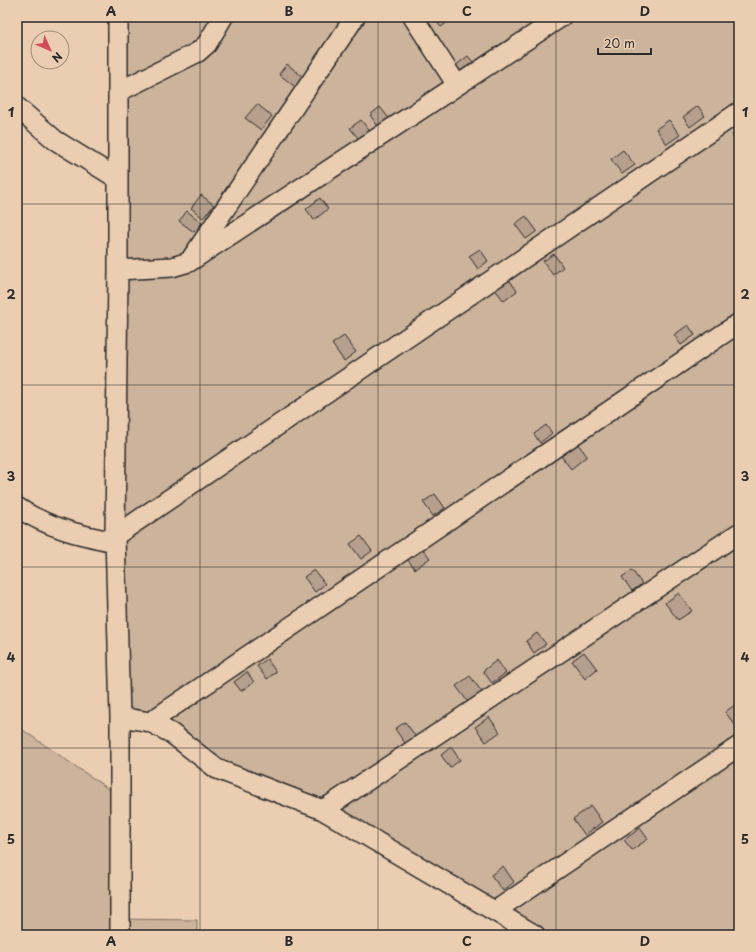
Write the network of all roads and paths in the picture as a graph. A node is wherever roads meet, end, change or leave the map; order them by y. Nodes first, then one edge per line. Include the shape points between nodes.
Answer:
1 (118, 17) edge
2 (223, 17) edge
3 (355, 17) edge
4 (413, 17) edge
5 (561, 17) edge
6 (457, 86) junction
7 (118, 92) junction
8 (17, 107) edge
9 (739, 112) edge
10 (118, 180) junction
11 (189, 262) junction
12 (118, 270) junction
13 (739, 323) edge
14 (17, 507) edge
15 (739, 533) edge
16 (115, 539) junction
17 (120, 716) junction
18 (150, 722) junction
19 (739, 746) edge
20 (323, 810) junction
21 (495, 912) junction
22 (120, 935) edge
23 (535, 935) edge

1 - 7 street
2 - 7 street via 207,44 198,52
3 - 11 street
4 - 6 street
5 - 6 street
6 - 11 street
7 - 10 street
8 - 10 street via 55,140
9 - 16 street
10 - 12 street
11 - 12 street via 172,267
12 - 16 street
13 - 18 street
14 - 16 street via 60,530
15 - 20 street
16 - 17 street
17 - 18 street
17 - 22 street
18 - 20 street via 172,734 217,769
19 - 21 street
20 - 21 street
21 - 23 street

